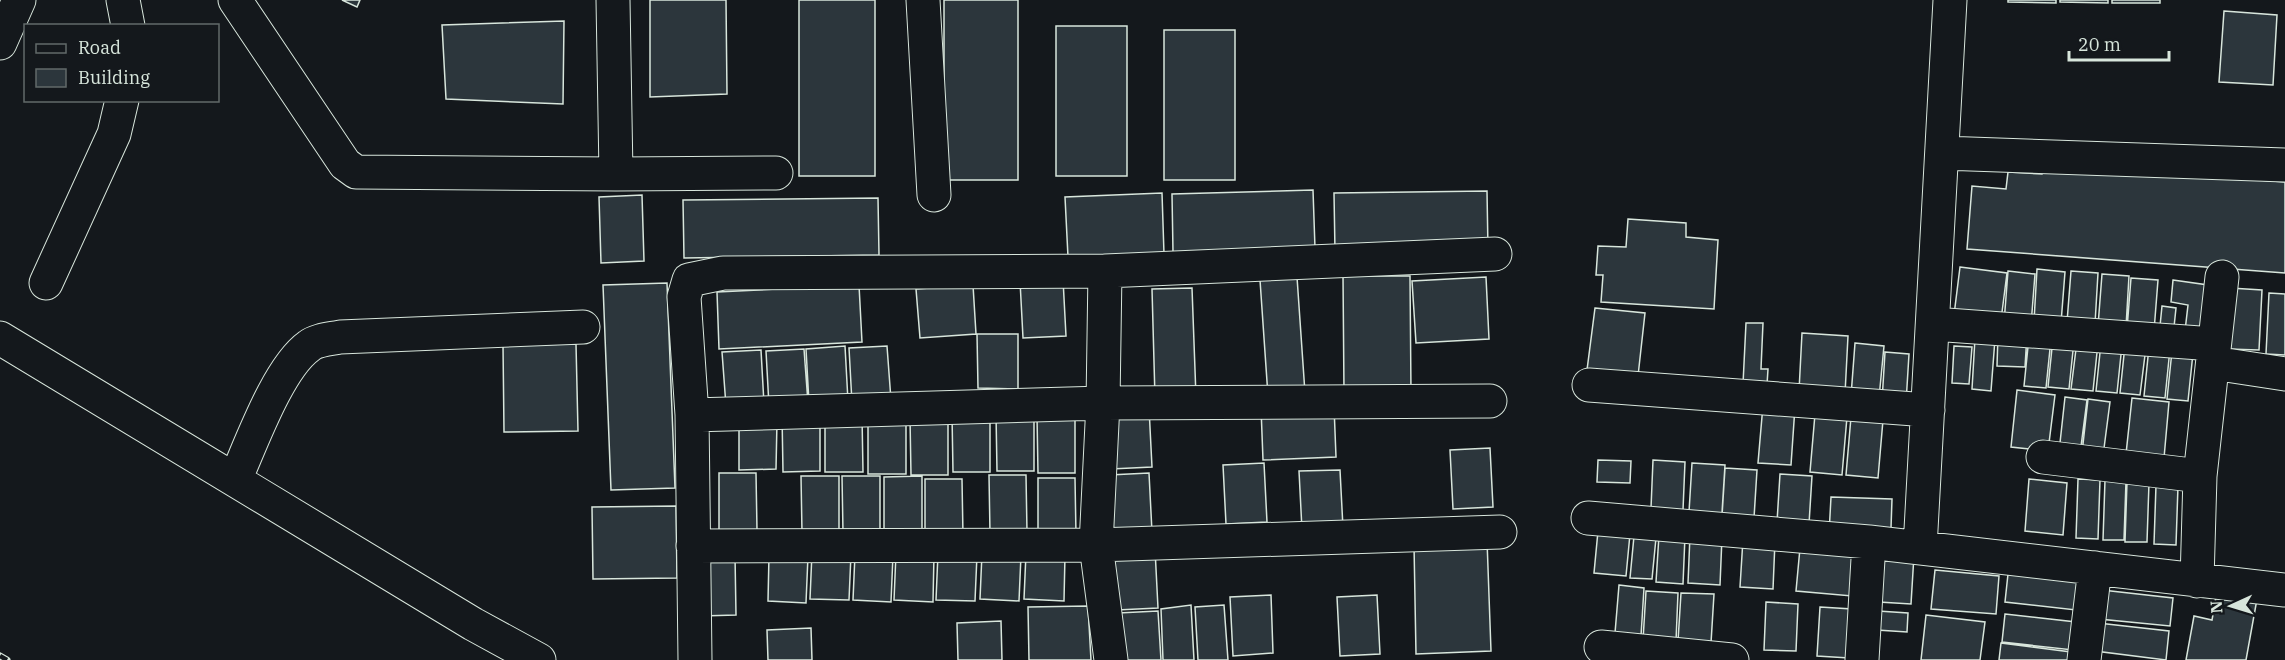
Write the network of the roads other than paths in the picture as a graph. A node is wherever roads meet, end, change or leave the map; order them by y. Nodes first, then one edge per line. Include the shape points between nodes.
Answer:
1 (19, 0) edge
2 (123, 0) edge
3 (235, 0) edge
4 (613, 0) edge
5 (923, 0) edge
6 (1950, 0) edge
7 (128, 24) edge
8 (0, 43) edge
9 (122, 102) edge
10 (1942, 153) junction
11 (2285, 165) edge
12 (776, 173) dead end
13 (616, 174) junction
14 (934, 195) dead end
15 (1495, 254) dead end
16 (1105, 271) junction
17 (2222, 277) dead end
18 (46, 283) dead end
19 (1933, 324) junction
20 (583, 327) dead end
21 (0, 338) edge
22 (2214, 353) junction
23 (2285, 374) edge
24 (1588, 385) dead end
25 (1490, 400) dead end
26 (1103, 403) junction
27 (1928, 410) junction
28 (692, 415) junction
29 (2043, 457) dead end
30 (2200, 476) junction
31 (235, 480) junction
32 (1588, 518) dead end
33 (1500, 532) dead end
34 (1869, 542) junction
35 (1096, 545) junction
36 (693, 546) junction
37 (1920, 548) junction
38 (2095, 568) junction
39 (2197, 580) junction
40 (2285, 590) edge
41 (1601, 647) dead end
42 (539, 660) edge
43 (695, 660) edge
44 (1111, 660) edge
45 (1732, 660) edge
46 (1862, 660) edge
47 (2084, 660) edge

1 - 8 street
2 - 7 street
3 - 13 street via 345,165 356,172
4 - 13 street
5 - 14 street
6 - 10 street
9 - 18 street via 114,134
10 - 11 street
10 - 19 street
12 - 13 street
15 - 16 street
16 - 26 street
16 - 28 street via 723,273 689,280 684,297
17 - 22 street
19 - 22 street
19 - 27 street
20 - 31 street via 340,337 310,344 291,362 276,389
21 - 31 street
22 - 23 street
22 - 30 street
24 - 27 street
25 - 26 street
26 - 28 street
26 - 35 street
27 - 37 street
28 - 36 street
29 - 30 street
30 - 39 street
31 - 42 street
32 - 34 street
33 - 35 street
34 - 37 street
34 - 46 street
35 - 36 street
35 - 44 street
36 - 43 street
37 - 38 street
38 - 39 street
38 - 47 street
39 - 40 street
41 - 45 street

